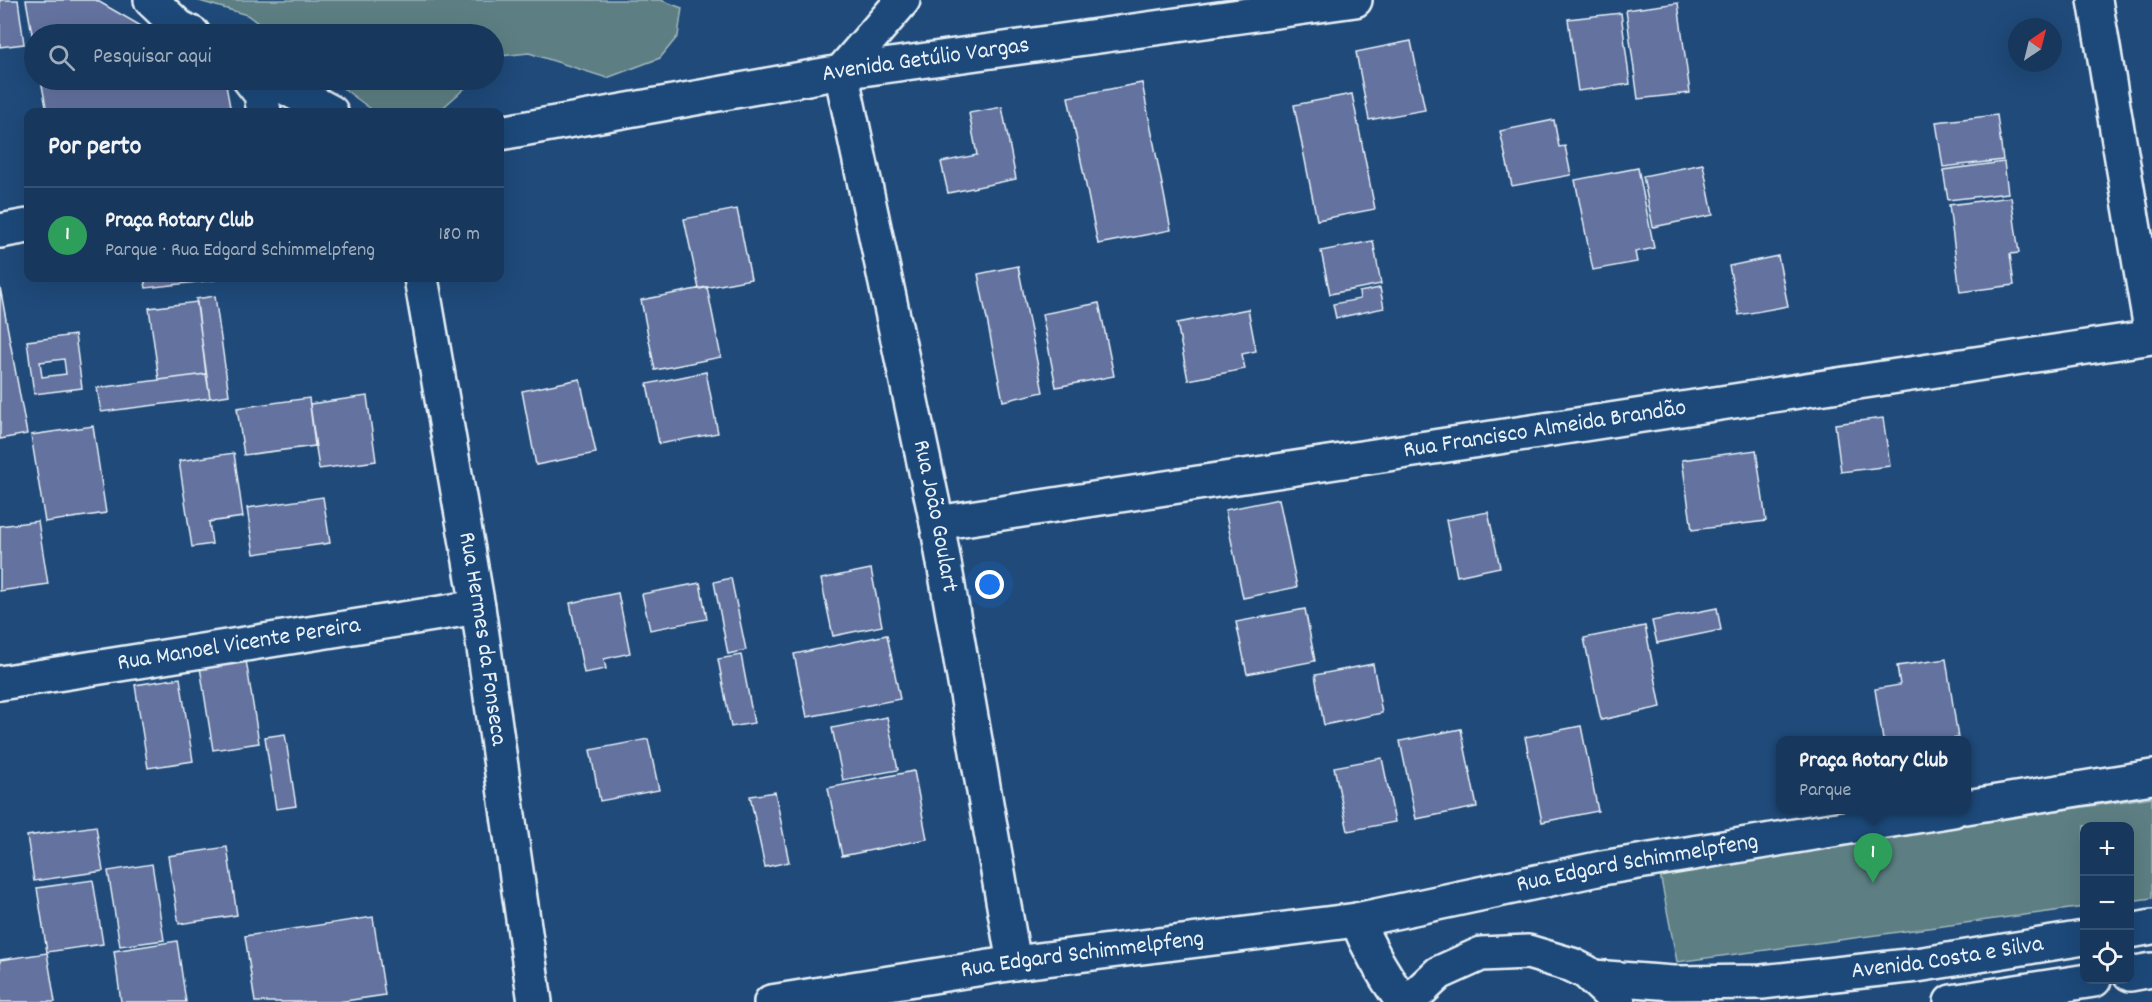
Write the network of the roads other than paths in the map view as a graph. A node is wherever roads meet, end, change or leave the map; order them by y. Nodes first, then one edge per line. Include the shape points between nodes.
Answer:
1 (151, 0) edge
2 (903, 0) edge
3 (1355, 0) edge
4 (2095, 0) edge
5 (176, 24) edge
6 (842, 72) junction
7 (258, 90) edge
8 (290, 90) edge
9 (263, 108) edge
10 (324, 108) edge
11 (504, 132) edge
12 (24, 227) edge
13 (0, 231) edge
14 (423, 282) edge
15 (2152, 336) edge
16 (937, 523) junction
17 (478, 607) junction
18 (0, 683) edge
19 (2152, 777) edge
20 (1971, 806) edge
21 (1929, 814) edge
22 (1357, 920) junction
23 (2152, 927) edge
24 (2134, 930) edge
25 (2080, 939) edge
26 (1014, 963) junction
27 (2152, 970) edge
28 (2134, 973) edge
29 (1593, 977) junction
30 (2080, 982) edge
31 (535, 1002) edge
32 (771, 1002) edge
33 (1403, 1002) edge
34 (1408, 1002) edge
35 (1618, 1002) edge
36 (1951, 1002) edge

1 - 5 street
2 - 6 street
3 - 6 street, Avenida Getúlio Vargas
4 - 15 street
6 - 11 street, Avenida Getúlio Vargas
6 - 16 street, Rua João Goulart
7 - 9 street
8 - 10 street
12 - 13 street
14 - 17 street, Rua Hermes da Fonseca
15 - 16 street, Rua Francisco Almeida Brandão
16 - 26 street, Rua João Goulart
17 - 18 street, Rua Manoel Vicente Pereira
17 - 31 street, Rua Hermes da Fonseca
19 - 20 street
21 - 22 street, Rua Edgard Schimmelpfeng via 1602,868
22 - 26 street, Rua Edgard Schimmelpfeng
22 - 33 street via 1382,974
23 - 24 street
25 - 29 street, Avenida Costa e Silva via 1917,964 1762,982 1673,983
26 - 32 street, Rua Edgard Schimmelpfeng
27 - 28 street
29 - 34 street, Avenida Costa e Silva via 1572,965 1528,952 1481,954 1439,973
29 - 35 street, Avenida Costa e Silva
30 - 36 street, Avenida Costa e Silva

